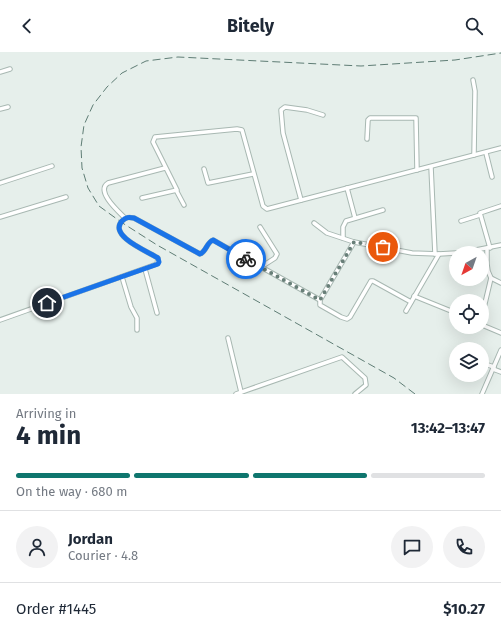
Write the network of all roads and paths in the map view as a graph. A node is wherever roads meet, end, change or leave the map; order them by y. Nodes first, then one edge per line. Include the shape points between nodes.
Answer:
1 (10, 69) dead end
2 (0, 72) edge
3 (473, 80) dead end
4 (8, 107) dead end
5 (0, 109) edge
6 (323, 115) dead end
7 (367, 139) dead end
8 (501, 148) edge
9 (486, 153) junction
10 (474, 155) junction
11 (52, 166) dead end
12 (431, 167) junction
13 (166, 168) junction
14 (204, 169) dead end
15 (417, 170) junction
16 (253, 174) junction
17 (492, 177) dead end
18 (0, 183) edge
19 (347, 188) junction
20 (176, 190) junction
21 (66, 197) dead end
22 (142, 198) dead end
23 (301, 200) junction
24 (184, 205) dead end
25 (501, 206) edge
26 (383, 210) dead end
27 (480, 215) junction
28 (0, 217) edge
29 (125, 218) junction
30 (354, 218) junction
31 (461, 221) dead end
32 (314, 223) dead end
33 (260, 227) dead end
34 (343, 238) junction
35 (354, 242) junction
36 (488, 246) edge
37 (500, 247) edge
38 (489, 248) edge
39 (449, 253) edge
40 (437, 254) junction
41 (145, 268) junction
42 (261, 268) junction
43 (489, 274) edge
44 (122, 277) junction
45 (491, 278) junction
46 (501, 283) edge
47 (487, 294) edge
48 (414, 296) junction
49 (320, 300) junction
50 (411, 302) junction
51 (449, 310) edge
52 (406, 311) dead end
53 (157, 313) dead end
54 (0, 320) edge
55 (489, 328) edge
56 (137, 330) dead end
57 (501, 334) edge
58 (228, 338) dead end
59 (501, 350) edge
60 (489, 366) edge
61 (493, 368) junction
62 (501, 372) edge
63 (241, 392) junction
64 (236, 394) edge
65 (355, 394) edge
66 (482, 394) edge

1 - 2 street
3 - 10 street
4 - 5 street
6 - 23 street via 285,107 281,110 283,133
7 - 15 street via 370,118 416,118
8 - 9 street
9 - 10 street
9 - 17 street
10 - 12 street
11 - 18 street
12 - 15 street
12 - 40 street
13 - 16 street via 153,142 155,137 237,129 242,130
13 - 20 street
13 - 29 street via 104,186 108,199
14 - 16 street via 208,183
15 - 19 street
16 - 23 street via 263,206 267,210
19 - 23 street
19 - 30 street
20 - 22 street
20 - 24 street
21 - 28 street
25 - 27 street
26 - 30 street
27 - 31 street
27 - 36 street
29 - 41 street via 120,225 121,234 158,258 158,264
29 - 42 street via 134,218 200,254 213,240
30 - 34 street via 344,224
32 - 34 street via 328,233
33 - 42 street via 277,254
34 - 35 street
35 - 40 street via 412,253
35 - 49 street
37 - 38 street
39 - 40 street
40 - 48 street
41 - 44 street
41 - 53 street
42 - 49 street
43 - 45 street
44 - 54 street
44 - 56 street via 137,318
45 - 46 street
45 - 47 street
48 - 50 street
48 - 51 street
49 - 50 street via 320,305 346,319 350,317 371,280
50 - 52 street
55 - 57 street
58 - 63 street
59 - 61 street
60 - 61 street
61 - 62 street
61 - 66 street
63 - 64 street
63 - 65 street via 342,357 365,378 366,385

